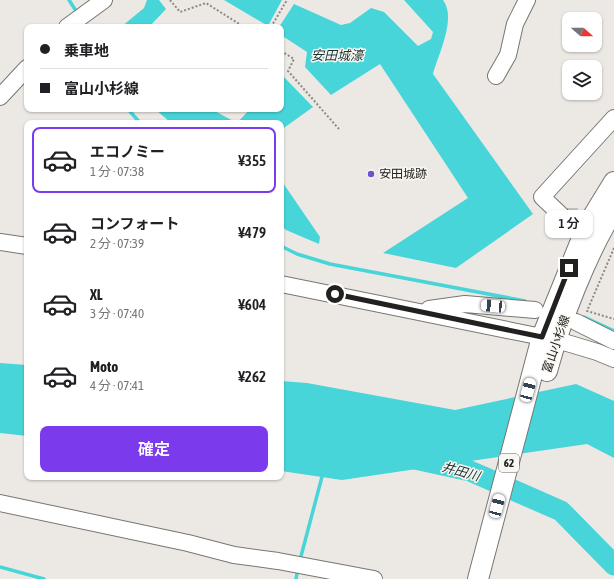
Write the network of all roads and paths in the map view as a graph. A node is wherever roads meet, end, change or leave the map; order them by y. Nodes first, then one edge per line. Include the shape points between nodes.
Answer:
1 (170, 0) edge
2 (288, 0) edge
3 (527, 0) edge
4 (101, 2) edge
5 (71, 24) edge
6 (239, 24) edge
7 (273, 24) edge
8 (284, 53) edge
9 (24, 71) edge
10 (496, 76) dead end
11 (0, 97) edge
12 (614, 118) edge
13 (339, 129) dead end
14 (614, 182) edge
15 (614, 209) edge
16 (562, 216) tunnel mouth
17 (0, 242) edge
18 (24, 246) edge
19 (614, 248) edge
20 (284, 285) edge
21 (535, 310) dead end
22 (419, 311) junction
23 (614, 319) edge
24 (576, 322) dead end
25 (614, 340) edge
26 (548, 343) junction
27 (614, 359) edge
28 (0, 503) edge
29 (349, 576) edge
30 (374, 579) edge
31 (478, 579) edge
32 (491, 579) edge

1 - 6 path via 180,12 206,3
2 - 7 path
3 - 10 street via 515,24 508,55
4 - 5 street
8 - 13 path via 294,59 288,71
9 - 11 street
12 - 16 street via 542,197
14 - 26 main road, 富山小杉線 / 62 via 587,226
15 - 26 main road, 富山小杉線 / 62 via 600,232
17 - 18 street
19 - 23 path via 587,311
20 - 22 street
21 - 22 street via 465,304
22 - 26 street
24 - 25 street
26 - 27 street via 597,352
26 - 31 main road, 富山小杉線 / 62
26 - 32 main road, 富山小杉線 / 62
28 - 29 street via 234,555 317,568
29 - 30 street

